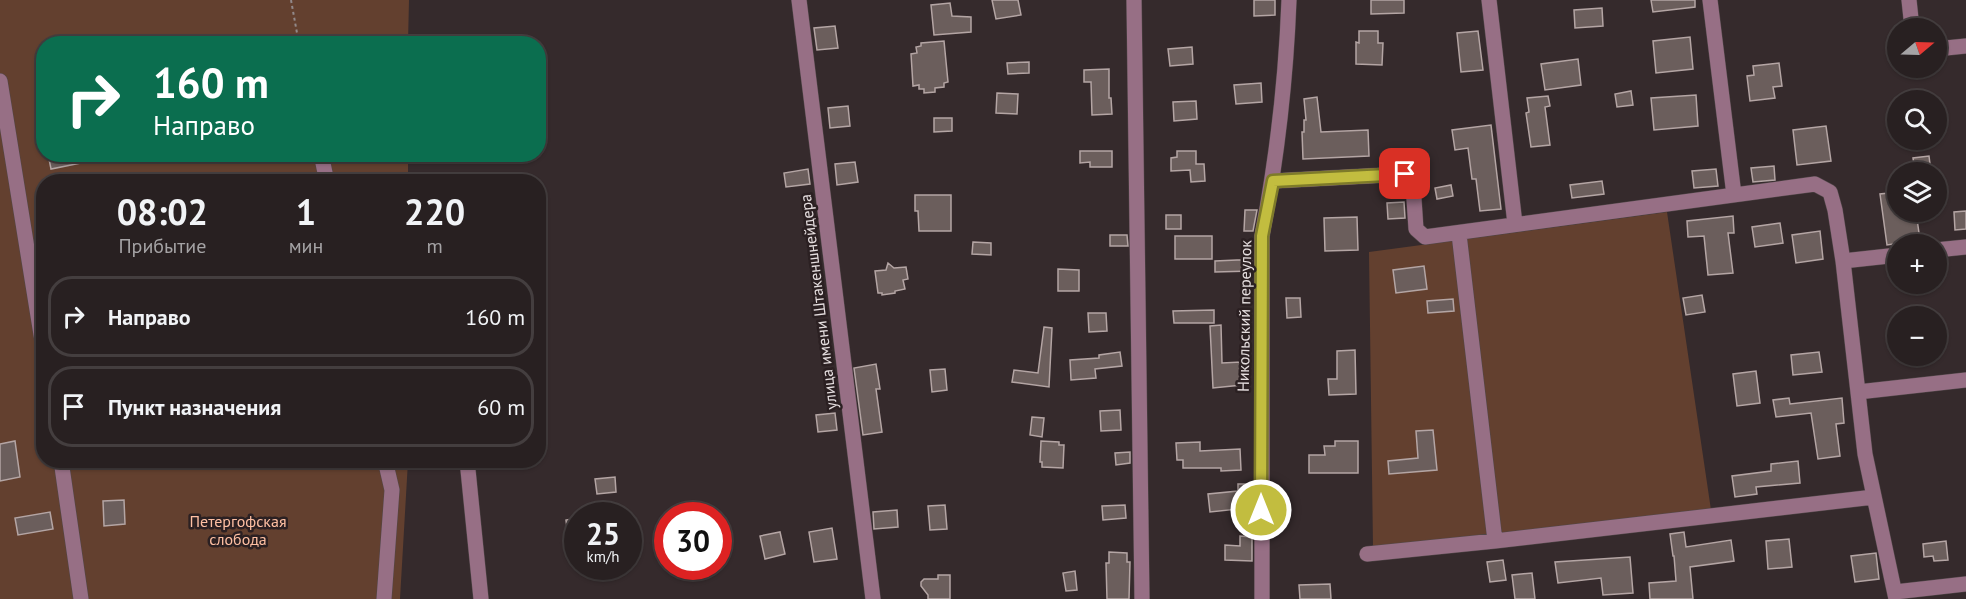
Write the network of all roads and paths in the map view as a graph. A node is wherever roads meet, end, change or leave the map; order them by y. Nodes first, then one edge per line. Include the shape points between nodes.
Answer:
1 (291, 0) edge
2 (799, 0) edge
3 (1134, 0) edge
4 (1289, 0) edge
5 (1489, 0) edge
6 (1710, 0) edge
7 (1910, 0) edge
8 (1911, 18) edge
9 (298, 36) edge
10 (1966, 46) edge
11 (1947, 48) edge
12 (0, 81) edge
13 (1273, 181) junction
14 (1734, 195) junction
15 (1515, 224) junction
16 (1459, 234) junction
17 (1966, 247) edge
18 (1947, 249) edge
19 (1887, 256) edge
20 (1843, 261) junction
21 (36, 304) edge
22 (1966, 380) edge
23 (1858, 393) junction
24 (62, 468) edge
25 (387, 468) edge
26 (468, 468) edge
27 (1874, 496) junction
28 (1495, 541) junction
29 (1367, 554) dead end
30 (1966, 584) edge
31 (1896, 595) edge
32 (81, 599) edge
33 (384, 599) edge
34 (481, 599) edge
35 (873, 599) edge
36 (1142, 599) edge
37 (1262, 599) edge

1 - 9 path
2 - 35 street, улица имени Штакеншнейдера
3 - 36 street
4 - 13 street, Никольский переулок
5 - 15 street
6 - 14 street
7 - 8 street
10 - 11 street
12 - 21 street
13 - 16 street via 1405,174 1413,183 1416,229 1425,237
13 - 37 street, Никольский переулок via 1262,236
14 - 15 street
14 - 20 street via 1815,184 1830,192
15 - 16 street
16 - 28 street
17 - 18 street
19 - 20 street
20 - 23 street
22 - 23 street
23 - 27 street
24 - 32 street
25 - 33 street via 392,490
26 - 34 street
27 - 28 street
27 - 31 street
28 - 29 street
30 - 31 street

